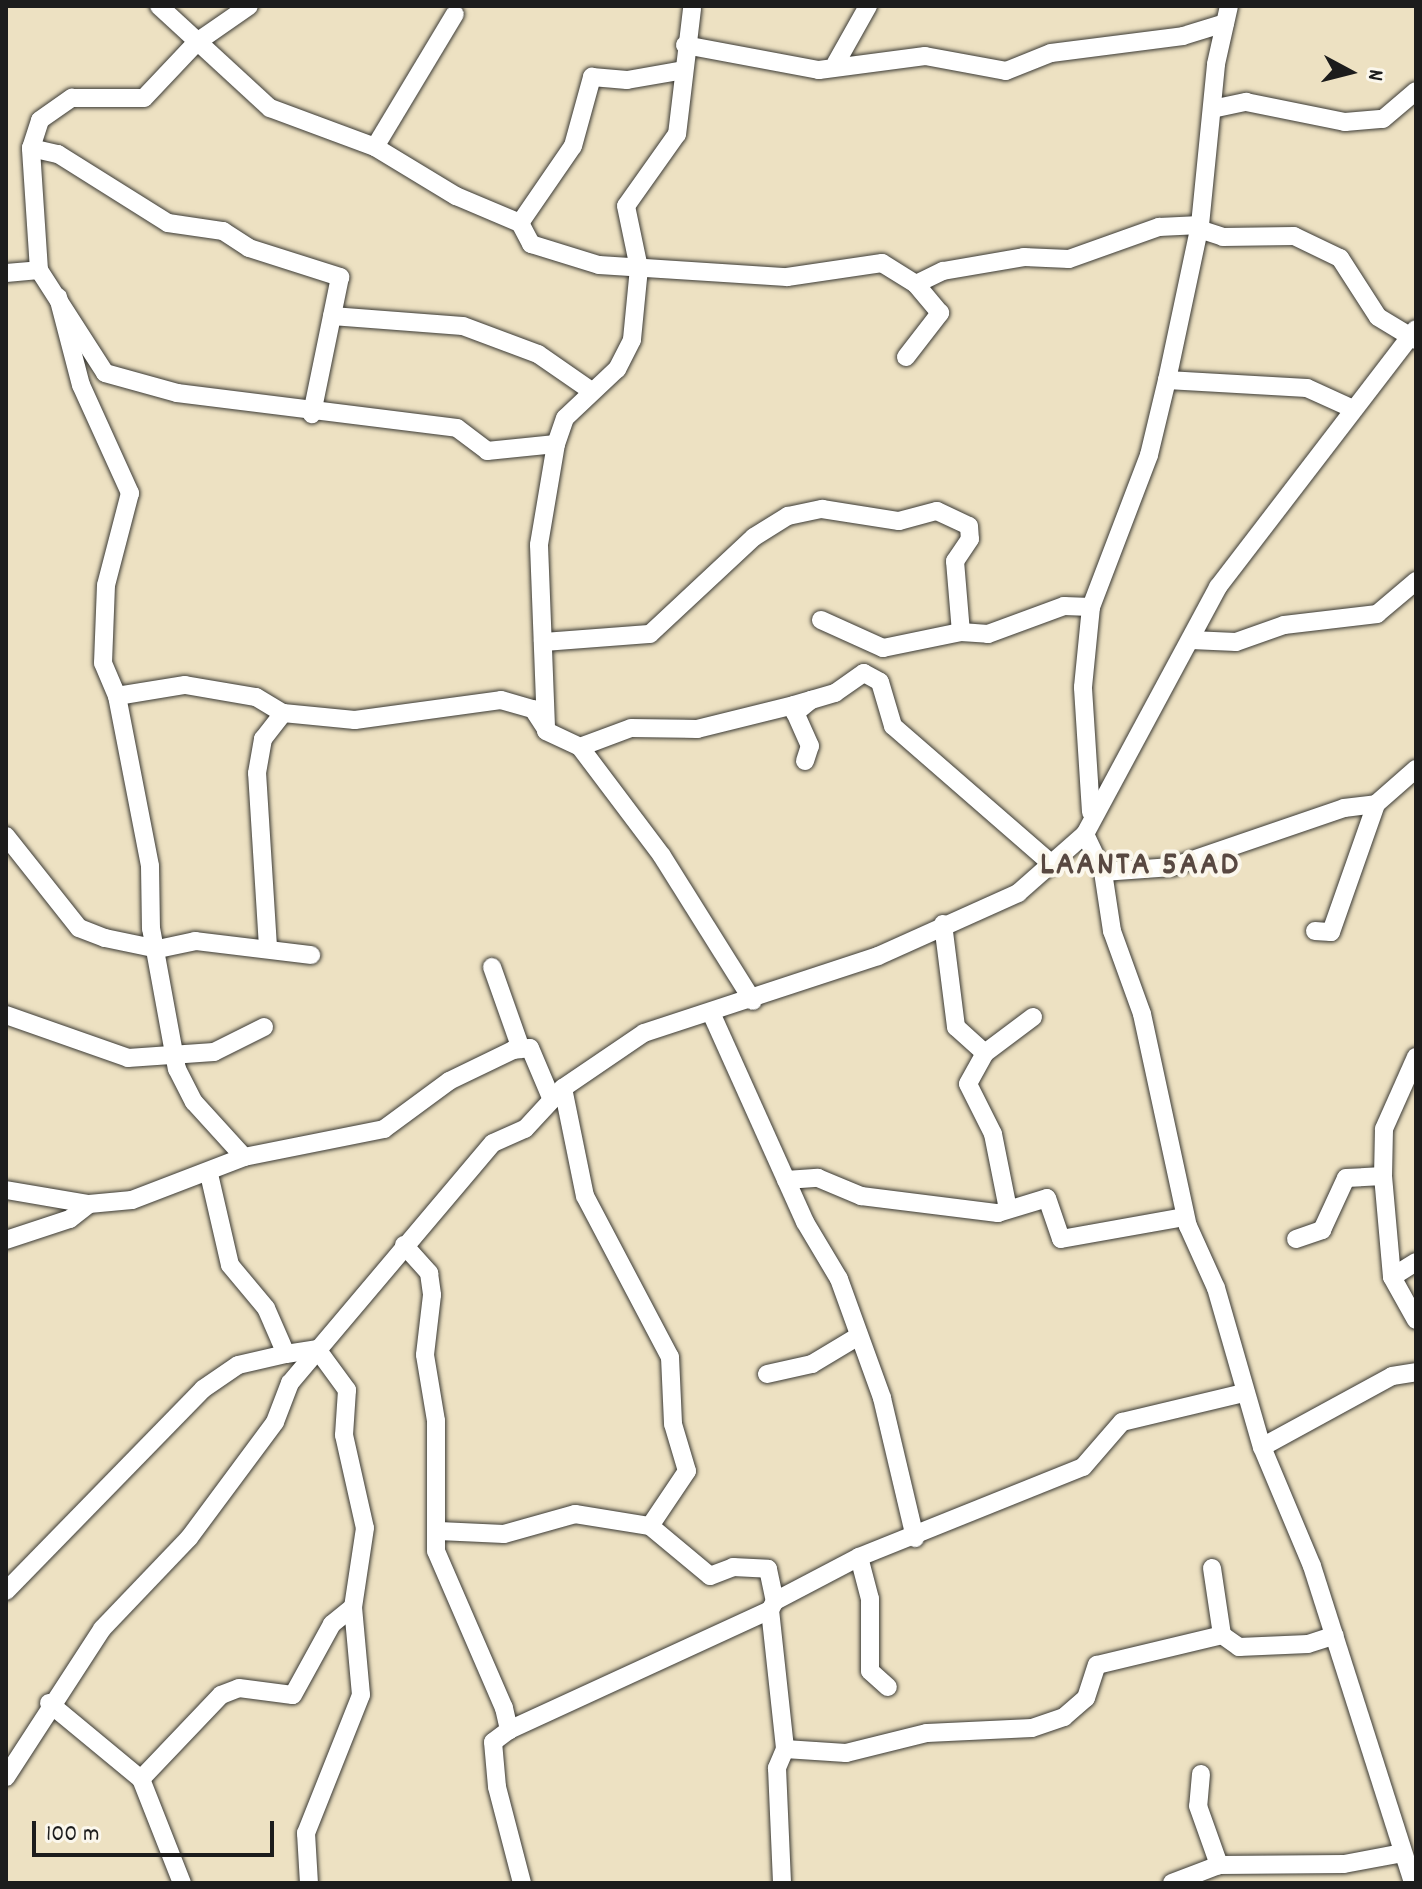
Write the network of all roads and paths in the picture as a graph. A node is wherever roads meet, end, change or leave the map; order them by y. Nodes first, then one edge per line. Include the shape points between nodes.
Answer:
1 (159, 6) edge
2 (249, 6) edge
3 (868, 6) edge
4 (692, 9) dead end
5 (455, 14) dead end
6 (1227, 15) edge
7 (197, 42) junction
8 (685, 45) junction
9 (836, 63) junction
10 (679, 71) junction
11 (1416, 91) edge
12 (1212, 109) junction
13 (375, 147) junction
14 (31, 148) junction
15 (520, 223) junction
16 (1199, 227) junction
17 (639, 268) junction
18 (39, 270) junction
19 (6, 273) edge
20 (916, 284) junction
21 (58, 297) junction
22 (332, 316) junction
23 (1414, 335) edge
24 (906, 357) dead end
25 (1167, 380) junction
26 (590, 390) junction
27 (1351, 408) junction
28 (312, 414) junction
29 (556, 444) junction
30 (1416, 581) edge
31 (1091, 607) junction
32 (821, 620) dead end
33 (961, 632) junction
34 (1191, 640) junction
35 (543, 642) junction
36 (883, 648) junction
37 (870, 676) junction
38 (117, 696) junction
39 (813, 699) junction
40 (283, 713) junction
41 (546, 731) junction
42 (580, 747) junction
43 (805, 761) dead end
44 (1416, 769) edge
45 (1376, 804) junction
46 (1091, 814) junction
47 (1085, 834) junction
48 (6, 836) edge
49 (1053, 865) junction
50 (1103, 872) junction
51 (943, 924) junction
52 (1315, 931) dead end
53 (268, 947) junction
54 (158, 949) junction
55 (311, 955) dead end
56 (492, 967) dead end
57 (753, 1001) junction
58 (6, 1015) edge
59 (712, 1015) junction
60 (1033, 1017) dead end
61 (264, 1027) dead end
62 (521, 1049) junction
63 (985, 1053) junction
64 (176, 1056) junction
65 (1416, 1057) edge
66 (558, 1094) junction
67 (244, 1157) junction
68 (209, 1174) junction
69 (1383, 1176) junction
70 (786, 1180) junction
71 (6, 1190) edge
72 (89, 1204) junction
73 (1008, 1209) junction
74 (1185, 1217) junction
75 (1296, 1239) dead end
76 (6, 1240) edge
77 (404, 1245) junction
78 (1416, 1262) edge
79 (1392, 1277) junction
80 (1416, 1320) edge
81 (857, 1337) junction
82 (317, 1349) junction
83 (286, 1354) junction
84 (1416, 1372) edge
85 (767, 1374) dead end
86 (1244, 1393) junction
87 (1262, 1447) junction
88 (650, 1526) junction
89 (439, 1531) junction
90 (915, 1538) junction
91 (859, 1557) junction
92 (1212, 1568) dead end
93 (6, 1591) edge
94 (772, 1606) junction
95 (353, 1607) junction
96 (1222, 1635) junction
97 (1335, 1635) junction
98 (888, 1687) dead end
99 (49, 1703) junction
100 (509, 1730) junction
101 (785, 1749) junction
102 (1201, 1774) dead end
103 (6, 1777) edge
104 (141, 1779) junction
105 (1402, 1853) junction
106 (1219, 1865) junction
107 (182, 1883) edge
108 (309, 1883) edge
109 (522, 1883) edge
110 (782, 1883) edge
111 (1172, 1883) edge
112 (1413, 1883) edge

1 - 7 street
2 - 7 street
3 - 9 street
4 - 8 street
5 - 13 street
6 - 9 street via 1183,36 1051,53 1006,71 925,56
6 - 12 street
7 - 13 street via 270,108
7 - 14 street via 144,98 72,98 40,120
8 - 9 street via 770,66 819,70
8 - 10 street
10 - 15 street via 627,80 592,77 573,146
10 - 17 street via 677,134 626,206
11 - 12 street via 1383,119 1345,122 1246,102
12 - 16 street
13 - 15 street via 456,196
14 - 18 street
14 - 22 street via 58,154 168,223 223,231 249,248 340,277
15 - 17 street via 531,244
16 - 20 street via 1159,227 1069,259 1024,257 943,271
16 - 23 street via 1223,237 1294,236 1328,253 1356,276 1378,317
16 - 25 street
17 - 20 street via 787,277 882,263
17 - 26 street via 632,340 617,369
18 - 19 street
18 - 21 street
20 - 24 street via 940,313
21 - 28 street via 105,373 177,393
21 - 38 street via 81,385 130,493 106,585 103,663
22 - 26 street via 463,326 538,354
22 - 28 street
23 - 27 street
25 - 27 street via 1307,388
25 - 31 street via 1149,455
26 - 29 street via 565,418
27 - 34 street via 1268,530 1218,587
28 - 29 street via 457,428 487,451
29 - 35 street via 539,545
30 - 34 street via 1377,614 1284,625 1236,642
31 - 33 street via 1064,606 988,634
31 - 46 street via 1083,687
32 - 36 street
33 - 35 street via 955,561 970,539 969,526 937,511 899,521 822,509 788,516 754,537 650,634
33 - 36 street
34 - 46 street
35 - 41 street
36 - 37 street
37 - 39 street via 864,673
37 - 49 street via 880,682 893,726
38 - 40 street via 185,685 256,697
38 - 54 street
39 - 42 street via 697,729 631,728
39 - 43 street via 795,713 810,746
40 - 41 street via 355,720 501,700 533,709
40 - 53 street via 263,739 257,773
41 - 42 street
42 - 57 street via 662,856
44 - 45 street
45 - 50 street via 1344,808 1186,864
45 - 52 street via 1331,932
46 - 47 street
47 - 49 street
47 - 50 street
48 - 54 street via 79,928
49 - 51 street via 1018,893
50 - 74 street
51 - 57 street via 878,956
51 - 63 street via 956,1027
53 - 54 street via 195,941
53 - 55 street
54 - 64 street
56 - 62 street
57 - 59 street
58 - 64 street via 128,1058
59 - 66 street via 644,1033
59 - 70 street
60 - 63 street
61 - 64 street via 214,1052
62 - 66 street via 530,1048
62 - 67 street via 449,1081 384,1129
63 - 73 street via 968,1084 993,1134
64 - 67 street via 194,1102
65 - 69 street via 1384,1129
66 - 77 street via 525,1129 493,1143
66 - 88 street via 585,1196 670,1357 673,1424 687,1471
67 - 68 street
68 - 72 street via 132,1200
68 - 83 street via 230,1265 266,1308
69 - 75 street via 1346,1178 1322,1230
69 - 79 street
70 - 73 street via 818,1178 861,1196
70 - 81 street via 839,1279
71 - 72 street
72 - 76 street via 70,1219
73 - 74 street via 1047,1198 1061,1239
74 - 86 street via 1216,1288
77 - 82 street via 374,1291
77 - 89 street via 429,1273 432,1295 425,1355 436,1421
78 - 79 street
79 - 80 street
81 - 85 street via 812,1364
81 - 90 street via 882,1398
82 - 83 street
82 - 95 street via 347,1390 344,1435 365,1528
82 - 99 street via 290,1383 275,1422 189,1538 102,1629
83 - 93 street via 238,1365 203,1389
84 - 87 street via 1392,1376
86 - 87 street
86 - 90 street via 1122,1422 1083,1467
87 - 97 street
88 - 89 street via 575,1514 504,1534
88 - 94 street via 710,1576 733,1567 768,1569
89 - 100 street via 436,1551 494,1671
90 - 91 street
91 - 94 street
91 - 98 street via 870,1599 870,1671
92 - 96 street
94 - 100 street
94 - 101 street
95 - 104 street via 332,1624 293,1695 239,1688 221,1695
95 - 108 street via 361,1695 306,1833
96 - 97 street via 1239,1647 1308,1644
96 - 101 street via 1097,1665 1086,1698 1064,1717 1032,1728 927,1733 846,1753
97 - 105 street
99 - 103 street
99 - 104 street
100 - 109 street via 493,1742 507,1845
101 - 110 street via 777,1768
102 - 106 street via 1198,1806
104 - 107 street
105 - 106 street via 1344,1864
105 - 112 street
106 - 111 street

